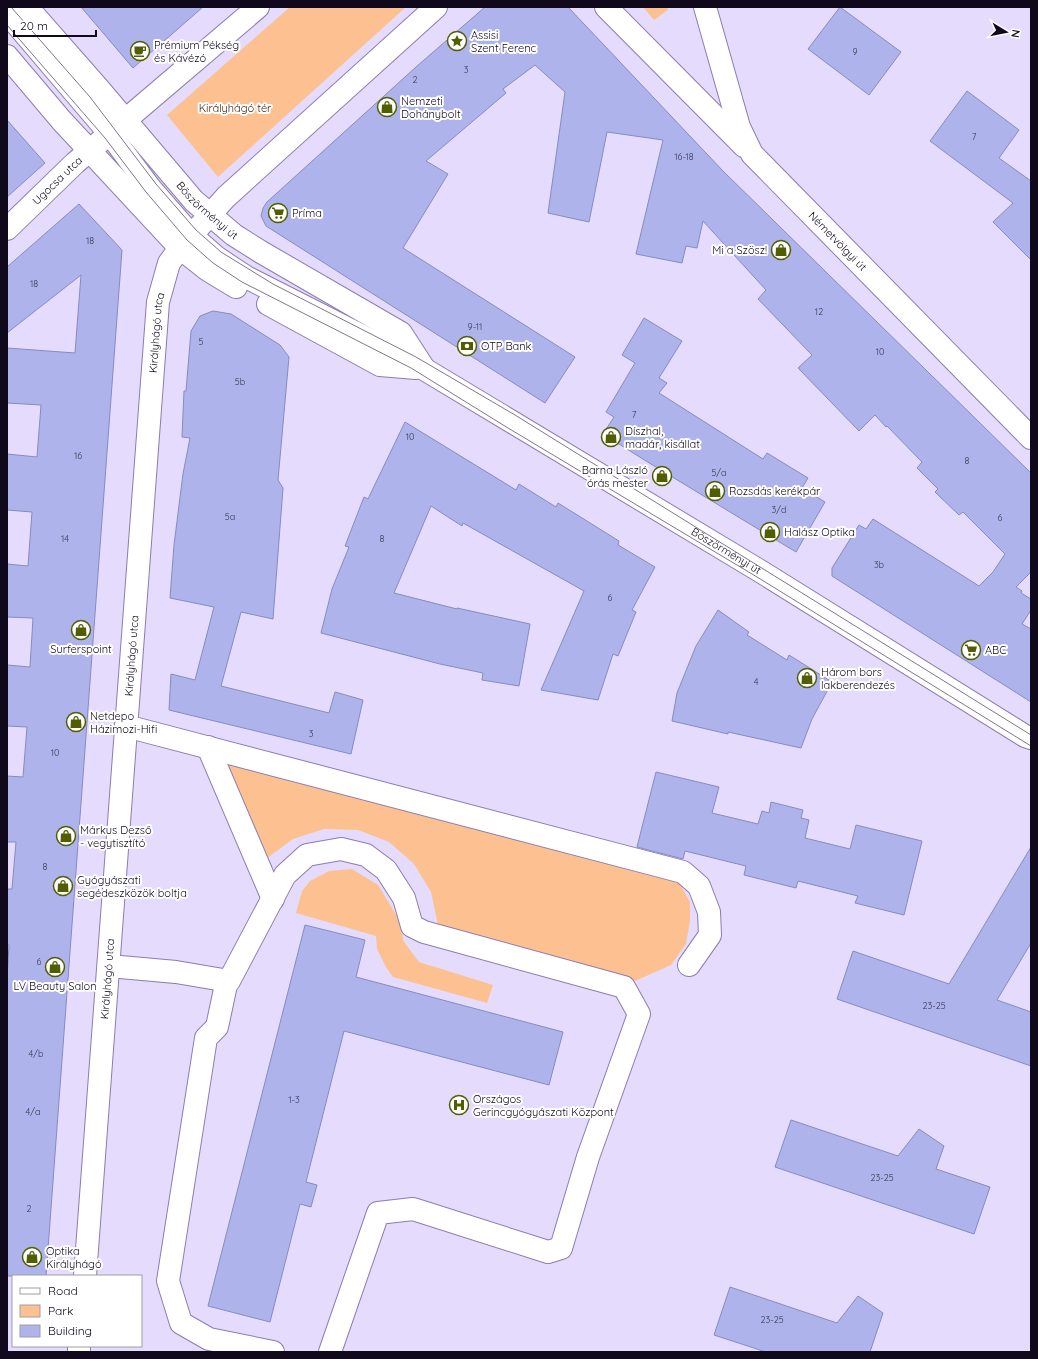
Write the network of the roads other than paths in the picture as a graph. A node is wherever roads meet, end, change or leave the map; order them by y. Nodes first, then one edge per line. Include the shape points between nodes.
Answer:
1 (27, 7) edge
2 (258, 7) edge
3 (436, 7) edge
4 (606, 7) edge
5 (705, 7) edge
6 (7, 13) edge
7 (7, 56) edge
8 (118, 127) junction
9 (90, 151) junction
10 (752, 154) junction
11 (209, 215) junction
12 (7, 229) edge
13 (185, 241) junction
14 (424, 369) junction
15 (1031, 438) edge
16 (126, 726) junction
17 (1029, 740) edge
18 (208, 747) junction
19 (273, 899) junction
20 (689, 965) dead end
21 (108, 966) junction
22 (227, 980) junction
23 (85, 1275) edge
24 (273, 1352) edge
25 (330, 1352) edge

1 - 8 street, Böszörményi út
2 - 8 street
3 - 11 street
4 - 10 street
5 - 10 street, Németvölgyi út via 739,127
6 - 8 street
7 - 9 street
8 - 9 street, Ugocsa utca
8 - 11 street, Böszörményi út
8 - 13 street, Böszörményi út via 150,188
9 - 12 street, Ugocsa utca
9 - 13 street
10 - 15 street, Németvölgyi út
11 - 13 street
11 - 14 street, Böszörményi út via 261,252 401,333
13 - 14 street via 246,276
13 - 16 street, Királyhágó utca via 169,263 158,302
14 - 17 street, Böszörményi út via 753,567
16 - 18 street
16 - 21 street, Királyhágó utca
18 - 19 street
18 - 20 street via 683,872 699,886 709,912 710,935
19 - 22 street via 229,981
19 - 25 street via 285,875 307,855 341,850 366,855 386,870 404,898 412,926 424,932 624,988 639,1014 588,1157 561,1248 548,1252 413,1209 378,1213
21 - 22 street
21 - 23 street, Királyhágó utca
22 - 24 street via 217,1027 206,1038 168,1281 180,1323 209,1339

